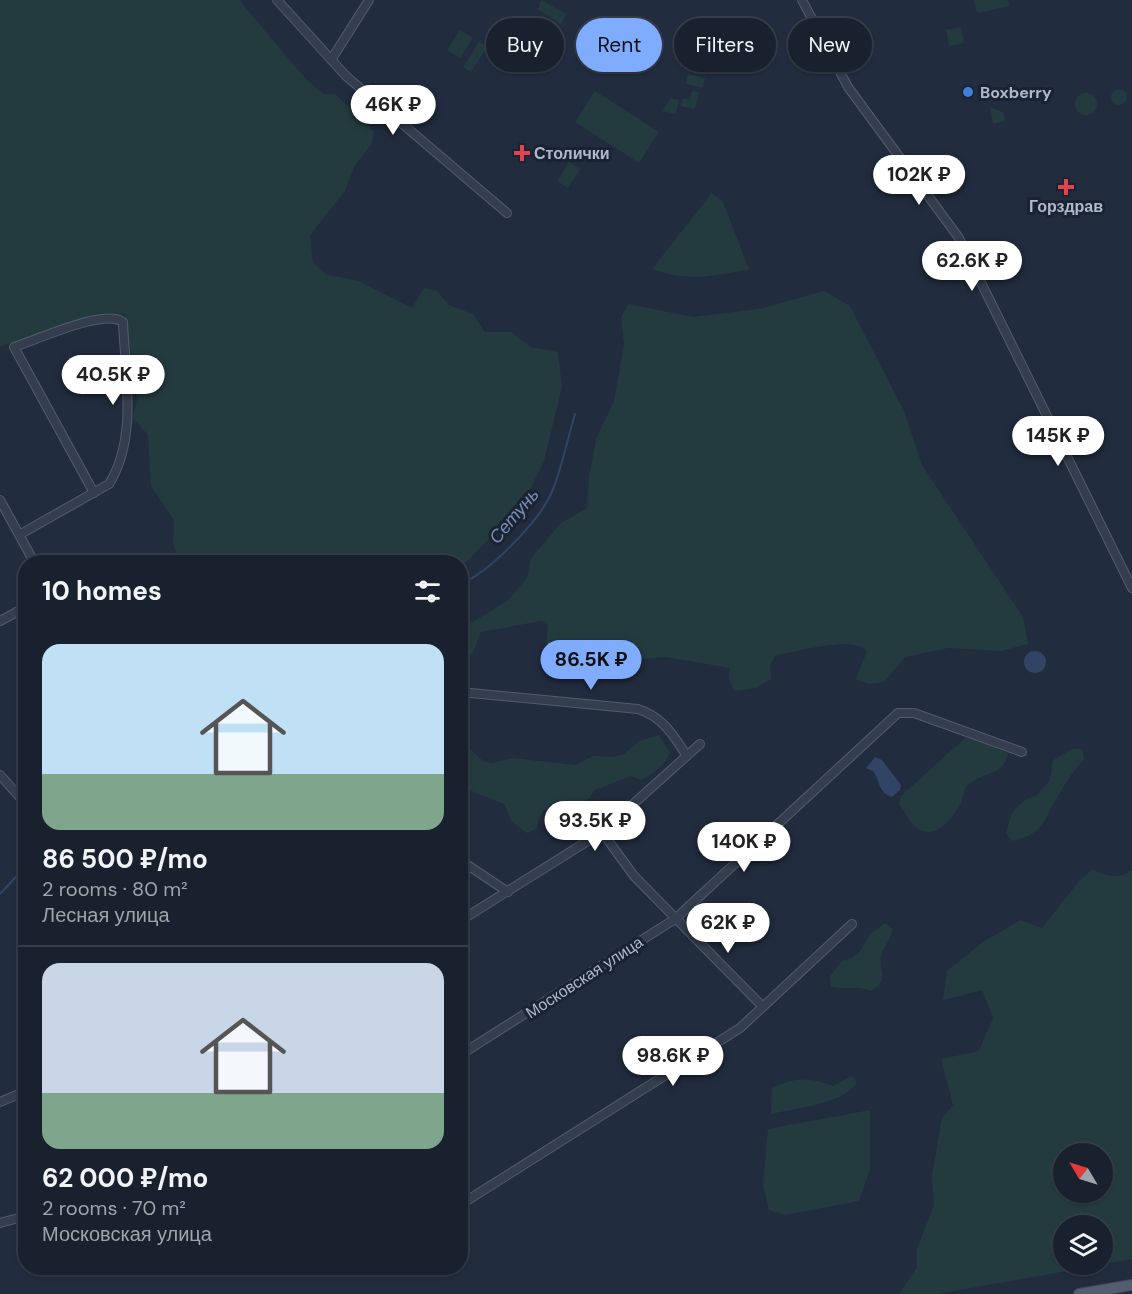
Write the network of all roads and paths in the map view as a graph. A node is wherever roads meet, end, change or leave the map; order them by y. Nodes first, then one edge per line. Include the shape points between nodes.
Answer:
1 (277, 0) edge
2 (369, 0) edge
3 (802, 0) edge
4 (331, 60) junction
5 (507, 213) dead end
6 (94, 493) junction
7 (0, 500) edge
8 (19, 535) junction
9 (30, 555) edge
10 (1132, 588) edge
11 (16, 612) edge
12 (0, 621) edge
13 (468, 693) edge
14 (700, 744) dead end
15 (1022, 752) dead end
16 (687, 756) junction
17 (0, 775) edge
18 (18, 795) edge
19 (602, 832) junction
20 (468, 865) edge
21 (508, 892) junction
22 (468, 916) edge
23 (675, 919) junction
24 (852, 924) dead end
25 (763, 1007) junction
26 (468, 1051) edge
27 (18, 1094) edge
28 (0, 1102) edge
29 (468, 1200) edge
30 (18, 1218) edge
31 (0, 1223) edge
32 (1132, 1285) edge
33 (1079, 1294) edge

1 - 4 street
2 - 4 street
3 - 10 street via 848,87 959,238
4 - 5 street
6 - 6 street via 14,347 101,318 117,318 123,322 127,422 124,448 117,472 109,484
6 - 8 street
7 - 8 street
8 - 9 street
11 - 12 street
13 - 16 street via 638,709 662,721
14 - 16 street
15 - 23 street, Московская улица via 914,713 898,712
16 - 19 street
17 - 18 street
19 - 21 street
19 - 23 street via 634,876
20 - 21 street
21 - 22 street
23 - 25 street
23 - 26 street, Московская улица
24 - 25 street
25 - 29 street via 740,1028
27 - 28 street
30 - 31 street
32 - 33 main road

